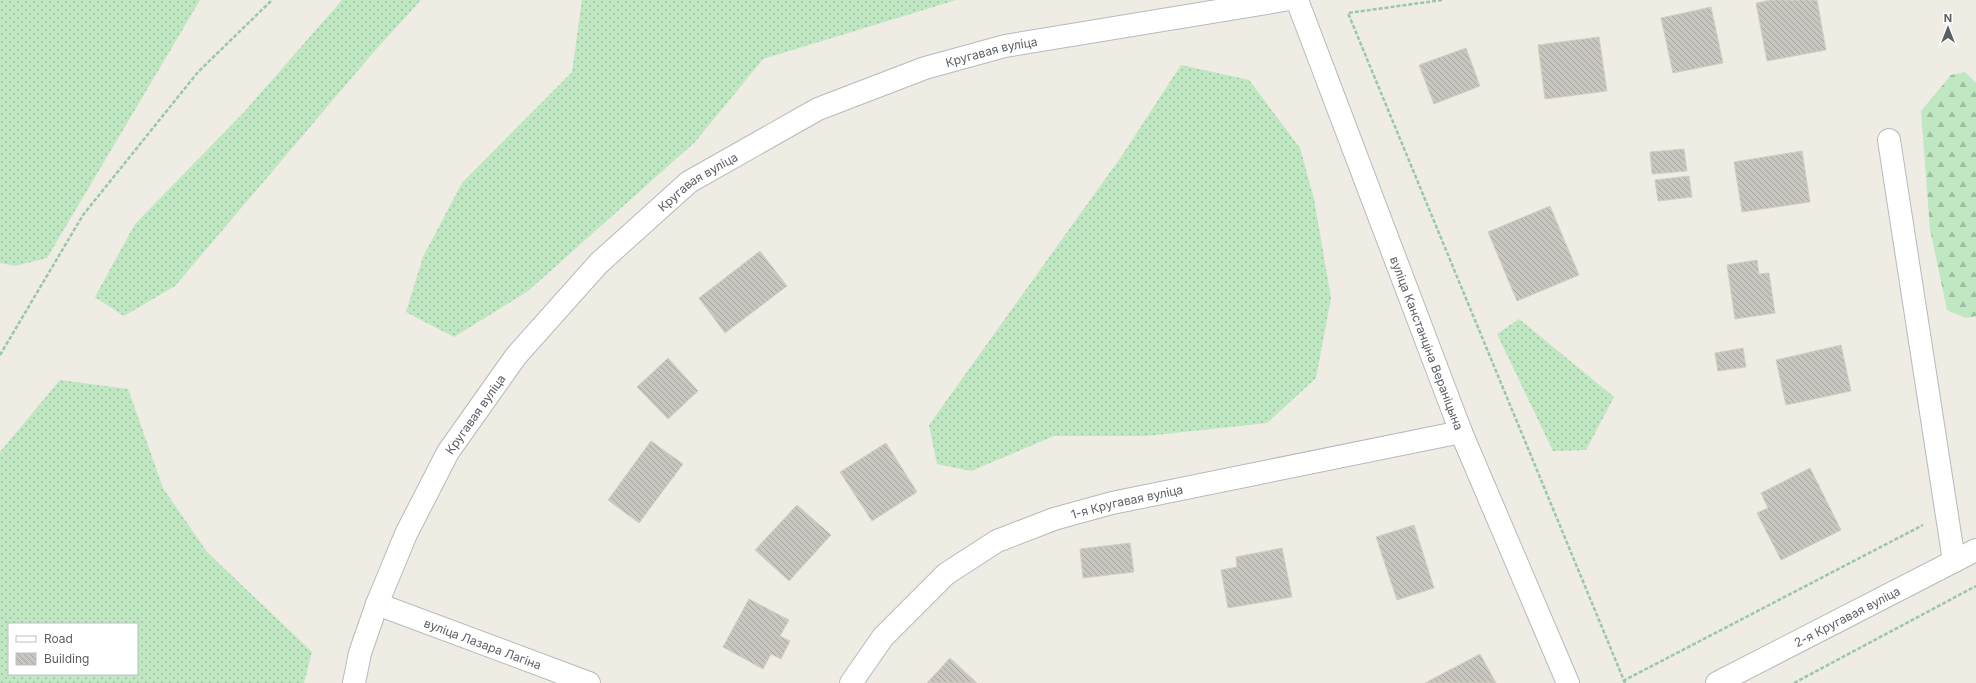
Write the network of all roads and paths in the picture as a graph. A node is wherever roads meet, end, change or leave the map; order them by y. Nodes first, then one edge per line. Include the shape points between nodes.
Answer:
1 (272, 0) edge
2 (1284, 0) edge
3 (1297, 0) edge
4 (1442, 0) edge
5 (1889, 140) dead end
6 (0, 355) edge
7 (1461, 432) junction
8 (1947, 512) junction
9 (1976, 550) edge
10 (1954, 562) junction
11 (1976, 586) edge
12 (377, 604) junction
13 (1624, 682) edge
14 (354, 683) edge
15 (589, 683) edge
16 (851, 683) edge
17 (1568, 683) edge
18 (1717, 683) edge
19 (1794, 683) edge

1 - 6 path via 198,72 83,215
2 - 12 street, Кругавая вуліца via 1005,46 925,68 818,109 689,182 599,263 516,356 448,452 406,534
3 - 7 street, вуліца Канстанціна Вераніцына
4 - 13 path via 1348,13
5 - 8 street
7 - 16 street, 1-я Кругавая вуліца via 1112,503 1054,519 998,541 946,574 884,637
7 - 17 street, вуліца Канстанціна Вераніцына
8 - 10 street
8 - 13 path
9 - 10 street, 2-я Кругавая вуліца
10 - 18 street, 2-я Кругавая вуліца
11 - 19 path
12 - 14 street, Кругавая вуліца via 360,653
12 - 15 street, вуліца Лазара Лагіна

